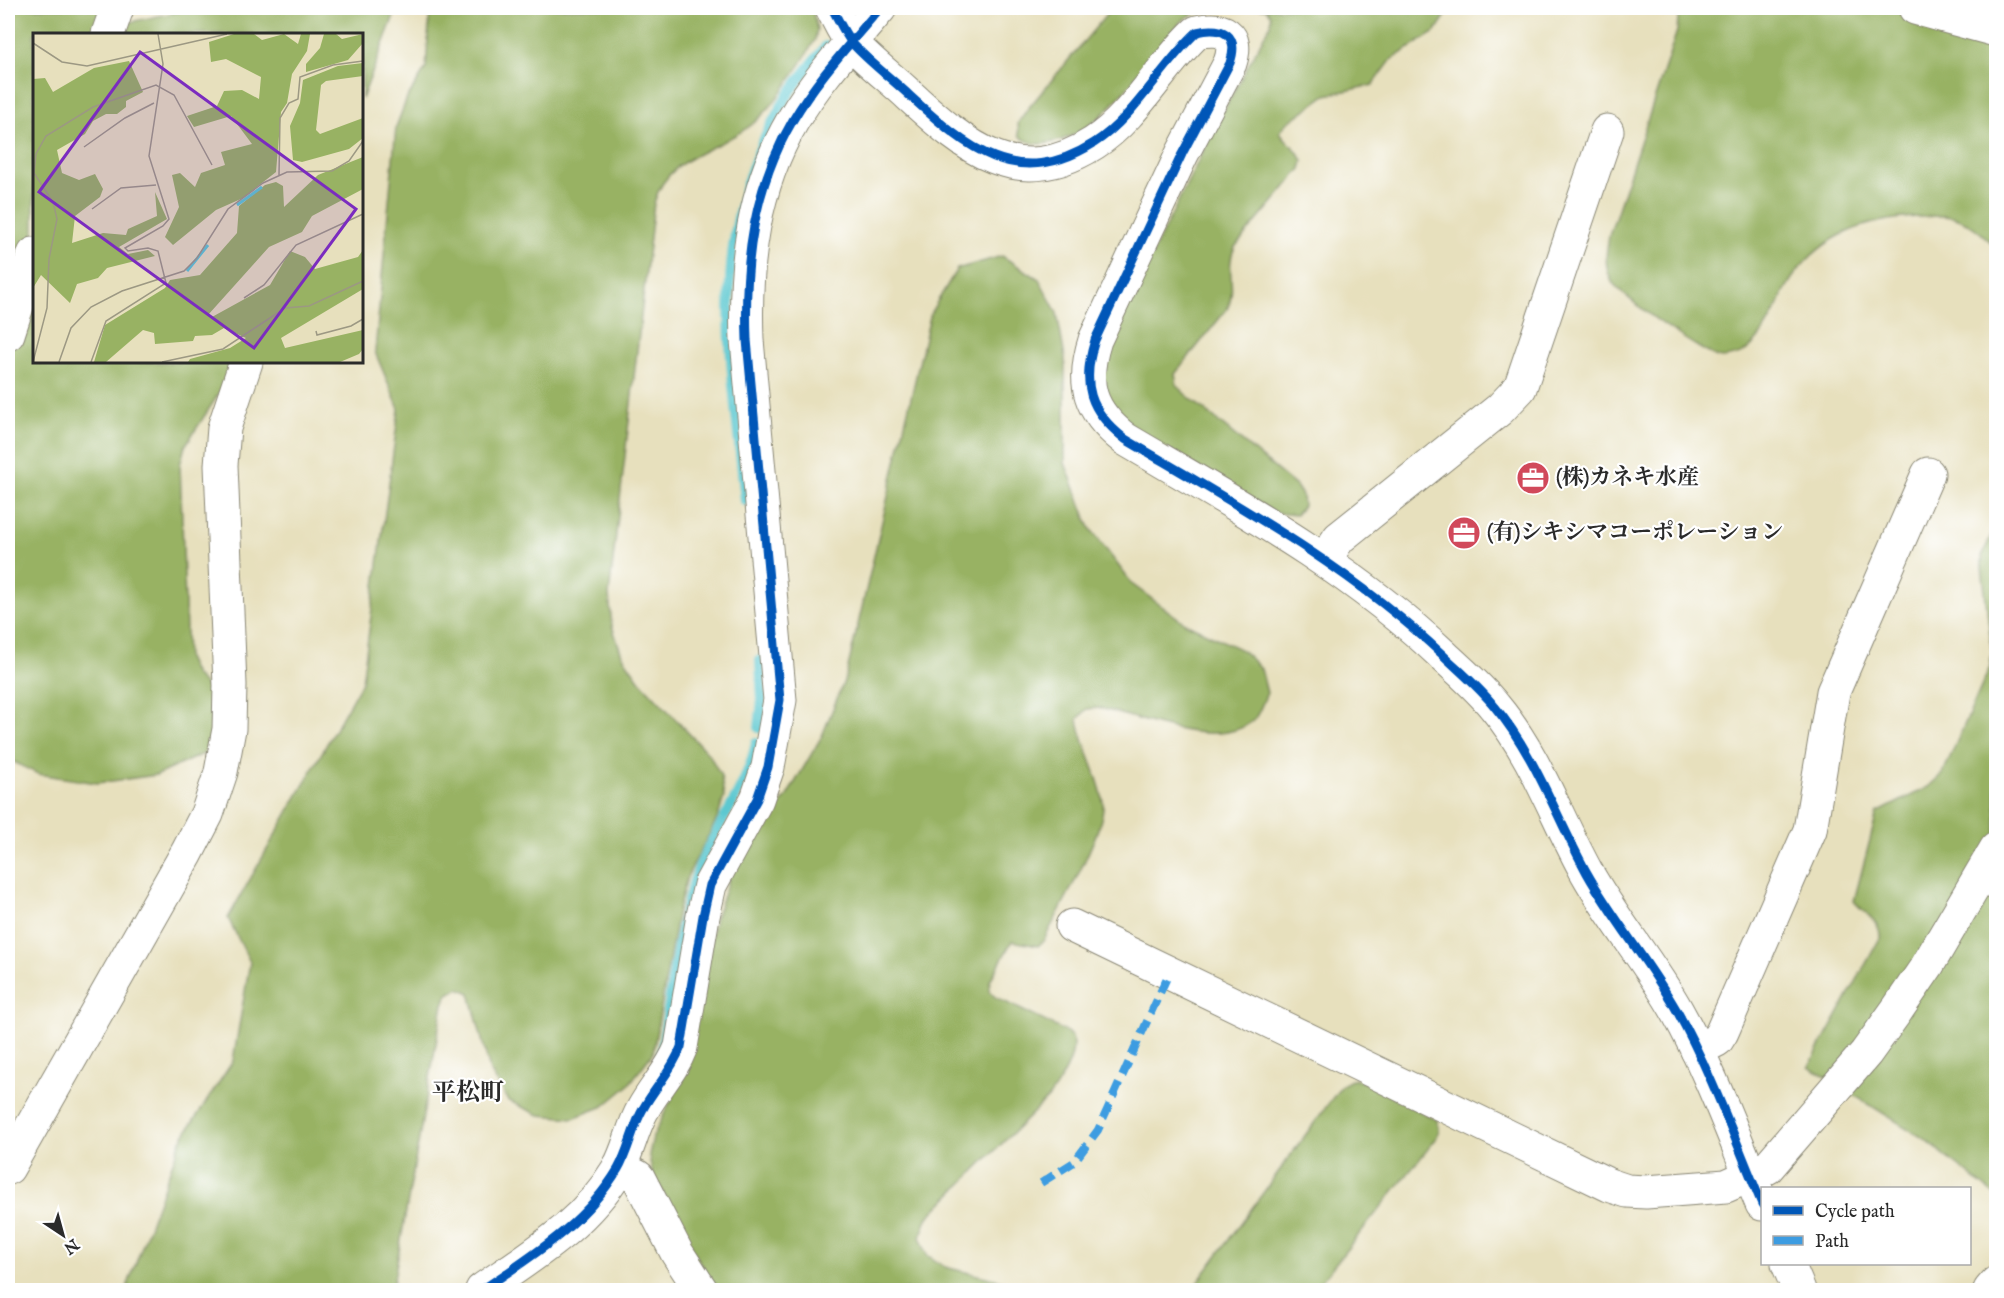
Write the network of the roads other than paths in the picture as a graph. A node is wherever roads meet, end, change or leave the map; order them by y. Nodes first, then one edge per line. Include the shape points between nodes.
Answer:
1 (117, 8) edge
2 (832, 8) edge
3 (880, 8) edge
4 (1915, 8) edge
5 (1996, 30) edge
6 (108, 33) edge
7 (851, 42) junction
8 (1607, 131) dead end
9 (33, 257) edge
10 (8, 334) edge
11 (246, 363) edge
12 (1928, 474) dead end
13 (1325, 559) junction
14 (1996, 849) edge
15 (1072, 926) dead end
16 (1697, 1050) junction
17 (619, 1167) junction
18 (8, 1168) edge
19 (1756, 1190) edge
20 (1789, 1265) edge
21 (1996, 1283) edge
22 (482, 1290) edge
23 (701, 1290) edge
24 (1799, 1290) edge
25 (1990, 1290) edge

1 - 6 street
2 - 7 street
3 - 7 street
4 - 5 street
7 - 13 street via 970,147 995,158 1021,163 1073,155 1096,142 1116,125 1197,32 1224,32 1232,41 1230,63 1182,154 1095,340 1088,362 1088,385 1095,406 1108,425 1125,439
7 - 17 street via 794,120 773,161 758,204 749,249 747,340 778,666 776,734 757,799 710,885 675,1064 642,1111
8 - 13 street via 1520,388 1500,410 1339,538
9 - 10 street
11 - 18 street via 225,428 221,465 230,685 229,729 221,772 207,814 187,853
12 - 16 street via 1833,692 1810,830 1722,1032 1717,1040
13 - 16 street via 1415,629 1494,706 1519,739 1605,905 1676,1010
14 - 19 street via 1891,1019 1767,1168
15 - 19 street via 1610,1185 1646,1192 1726,1186
16 - 19 street
17 - 22 street via 583,1215 560,1236
17 - 23 street via 638,1177
20 - 24 street
21 - 25 street

